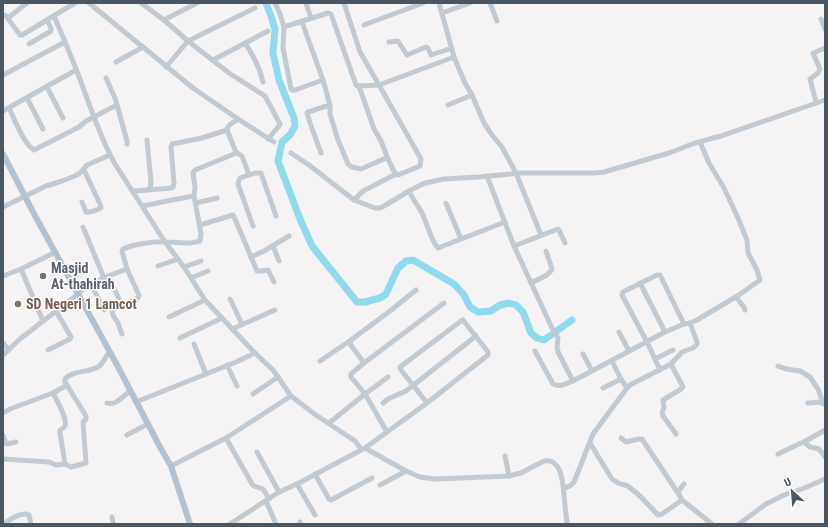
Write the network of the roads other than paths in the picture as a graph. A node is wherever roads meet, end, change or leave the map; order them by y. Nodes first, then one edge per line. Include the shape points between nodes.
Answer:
1 (27, 3) edge
2 (75, 3) edge
3 (89, 3) edge
4 (141, 3) edge
5 (197, 3) edge
6 (275, 3) edge
7 (306, 3) edge
8 (344, 3) edge
9 (423, 3) edge
10 (439, 3) edge
11 (470, 3) edge
12 (490, 3) edge
13 (411, 5) edge
14 (255, 8) dead end
15 (442, 13) junction
16 (54, 16) junction
17 (5, 17) edge
18 (311, 18) junction
19 (47, 20) junction
20 (164, 20) junction
21 (821, 20) dead end
22 (497, 21) dead end
23 (302, 22) junction
24 (364, 25) dead end
25 (284, 27) junction
26 (825, 29) edge
27 (268, 31) dead end
28 (188, 41) junction
29 (65, 42) junction
30 (389, 42) dead end
31 (245, 43) junction
32 (29, 44) dead end
33 (143, 47) junction
34 (452, 48) junction
35 (825, 48) edge
36 (454, 57) junction
37 (213, 60) junction
38 (116, 62) dead end
39 (166, 67) junction
40 (76, 70) junction
41 (3, 76) edge
42 (106, 78) dead end
43 (323, 80) junction
44 (263, 82) dead end
45 (378, 85) junction
46 (359, 86) junction
47 (46, 87) junction
48 (472, 95) junction
49 (27, 98) junction
50 (825, 100) edge
51 (816, 102) junction
52 (117, 105) junction
53 (330, 105) junction
54 (448, 105) dead end
55 (9, 108) junction
56 (3, 111) edge
57 (94, 117) junction
58 (64, 118) dead end
59 (238, 119) junction
60 (43, 129) dead end
61 (226, 130) junction
62 (268, 139) junction
63 (147, 140) dead end
64 (274, 142) dead end
65 (700, 142) junction
66 (127, 144) dead end
67 (236, 152) junction
68 (290, 153) dead end
69 (321, 153) dead end
70 (3, 154) edge
71 (110, 155) junction
72 (388, 159) junction
73 (84, 170) junction
74 (516, 173) junction
75 (396, 174) junction
76 (249, 175) junction
77 (486, 176) junction
78 (147, 190) junction
79 (133, 191) junction
80 (409, 191) junction
81 (25, 196) junction
82 (194, 196) junction
83 (217, 198) dead end
84 (354, 200) junction
85 (82, 202) dead end
86 (196, 203) junction
87 (446, 203) dead end
88 (143, 206) junction
89 (3, 207) edge
90 (276, 216) dead end
91 (505, 222) junction
92 (200, 225) junction
93 (253, 226) dead end
94 (83, 228) dead end
95 (289, 236) dead end
96 (541, 236) junction
97 (461, 239) junction
98 (165, 242) junction
99 (565, 243) dead end
100 (273, 246) junction
101 (514, 246) junction
102 (546, 251) dead end
103 (56, 252) junction
104 (251, 257) junction
105 (178, 259) junction
106 (201, 261) dead end
107 (279, 261) dead end
108 (158, 266) dead end
109 (184, 267) junction
110 (21, 269) junction
111 (127, 269) junction
112 (208, 271) dead end
113 (3, 276) edge
114 (106, 277) junction
115 (191, 278) junction
116 (274, 282) dead end
117 (531, 283) junction
118 (640, 283) junction
119 (91, 284) junction
120 (416, 290) dead end
121 (78, 294) junction
122 (739, 295) junction
123 (230, 299) dead end
124 (205, 300) junction
125 (444, 303) dead end
126 (122, 305) junction
127 (104, 310) dead end
128 (274, 310) dead end
129 (745, 310) dead end
130 (56, 311) junction
131 (169, 317) dead end
132 (222, 318) junction
133 (43, 321) junction
134 (690, 323) junction
135 (242, 324) junction
136 (684, 324) junction
137 (232, 328) junction
138 (619, 332) dead end
139 (665, 332) junction
140 (122, 334) dead end
141 (476, 336) junction
142 (180, 338) dead end
143 (351, 340) junction
144 (647, 342) junction
145 (3, 343) edge
146 (194, 344) dead end
147 (9, 350) junction
148 (48, 350) dead end
149 (673, 350) dead end
150 (535, 351) dead end
151 (629, 351) junction
152 (109, 352) junction
153 (254, 352) junction
154 (583, 354) dead end
155 (3, 355) edge
156 (655, 359) junction
157 (320, 361) dead end
158 (612, 361) junction
159 (364, 363) junction
160 (671, 364) junction
161 (227, 366) junction
162 (778, 366) dead end
163 (660, 370) junction
164 (592, 371) junction
165 (206, 374) junction
166 (278, 377) junction
167 (388, 377) dead end
168 (621, 379) junction
169 (573, 381) junction
170 (67, 385) junction
171 (237, 386) dead end
172 (413, 386) junction
173 (603, 388) dead end
174 (627, 388) junction
175 (130, 391) junction
176 (53, 393) junction
177 (253, 394) dead end
178 (365, 394) junction
179 (291, 396) junction
180 (136, 402) junction
181 (107, 403) dead end
182 (383, 403) dead end
183 (427, 403) junction
184 (808, 403) dead end
185 (824, 404) edge
186 (3, 413) edge
187 (329, 423) junction
188 (148, 424) junction
189 (825, 430) edge
190 (387, 432) junction
191 (676, 434) dead end
192 (3, 435) edge
193 (127, 435) dead end
194 (226, 438) junction
195 (621, 438) dead end
196 (16, 442) dead end
197 (804, 442) junction
198 (590, 443) junction
199 (363, 448) junction
200 (257, 452) dead end
201 (778, 454) dead end
202 (505, 456) dead end
203 (825, 457) edge
204 (3, 459) edge
205 (65, 464) junction
206 (171, 466) junction
207 (406, 471) junction
208 (315, 474) junction
209 (510, 476) junction
210 (372, 478) dead end
211 (825, 478) edge
212 (297, 484) junction
213 (684, 484) dead end
214 (380, 485) dead end
215 (564, 488) junction
216 (279, 492) junction
217 (678, 493) junction
218 (268, 500) junction
219 (682, 500) junction
220 (315, 515) dead end
221 (112, 517) dead end
222 (3, 524) edge
223 (31, 524) edge
224 (113, 524) edge
225 (190, 524) edge
226 (230, 524) edge
227 (276, 524) edge
228 (567, 524) edge
229 (712, 524) edge
230 (739, 524) edge

1 - 17 street
2 - 16 street
3 - 33 street
4 - 20 street
5 - 20 street
6 - 25 street
7 - 18 street
8 - 45 street via 360,52
9 - 13 street
10 - 15 street
11 - 15 street
12 - 22 street
13 - 24 street
14 - 28 street
15 - 34 street
16 - 19 street
16 - 29 street
17 - 19 street via 21,36
18 - 23 street
18 - 46 street via 330,14 356,85
19 - 32 street via 50,31
20 - 28 street
21 - 26 street
23 - 25 street
23 - 43 street
25 - 43 street via 283,48 291,89 295,90
27 - 31 street
28 - 37 street
28 - 39 street
29 - 40 street
29 - 41 street
30 - 34 street via 398,41 407,55 425,48 428,48 431,55
31 - 37 street
31 - 44 street via 252,53
33 - 38 street
33 - 39 street
34 - 36 street
35 - 51 street via 813,53 820,69 810,79
36 - 45 street
36 - 48 street
37 - 62 street via 265,96 280,124
39 - 59 street
40 - 47 street
40 - 57 street
42 - 52 street
43 - 53 street
45 - 46 street
45 - 75 street via 421,161 420,166 400,175
46 - 72 street
47 - 49 street
47 - 58 street
48 - 54 street
48 - 74 street via 484,123 502,147
49 - 55 street
49 - 60 street
50 - 51 street
51 - 65 street
52 - 57 street
52 - 66 street
53 - 69 street via 307,114
53 - 72 street via 330,114 348,164 360,169
55 - 56 street
55 - 57 street via 32,150
57 - 71 street
59 - 61 street
59 - 62 street
61 - 67 street
61 - 78 street via 172,144 173,187
62 - 64 street
63 - 78 street via 151,182
65 - 74 street via 604,172
65 - 122 street via 738,218 747,240 748,253 760,279
67 - 76 street via 242,156
67 - 82 street via 193,171
68 - 84 street
70 - 81 main road
71 - 73 street via 87,165
71 - 79 street
72 - 75 street
73 - 81 street
73 - 85 street via 101,208 86,212
74 - 77 street
74 - 96 street
75 - 84 street via 363,191
76 - 90 street via 261,173
76 - 93 street via 240,178 238,182
77 - 80 street via 433,181
77 - 91 street
78 - 79 street
79 - 88 street
80 - 84 street via 380,208
80 - 97 street via 438,248
81 - 89 street
81 - 103 main road
82 - 86 street
82 - 88 street
83 - 86 street
86 - 92 street
87 - 97 street
88 - 98 street
91 - 97 street
91 - 101 street
92 - 98 street via 200,241
92 - 104 street via 233,215
94 - 114 street
95 - 100 street
96 - 99 street via 559,229
96 - 101 street
98 - 105 street
98 - 111 street via 123,248
100 - 104 street
100 - 107 street
101 - 117 street
102 - 117 street via 552,271
103 - 110 street
103 - 121 main road
104 - 116 street via 257,271 268,270
105 - 108 street
105 - 109 street
106 - 109 street
109 - 115 street
110 - 113 street
110 - 133 street
111 - 114 street
111 - 126 street via 139,297
112 - 115 street
114 - 119 street
114 - 126 street
115 - 124 street
117 - 169 street via 558,336 556,347
118 - 136 street via 660,274
118 - 139 street
118 - 144 street via 622,294
119 - 121 street
119 - 127 street
120 - 143 street
121 - 130 street
121 - 152 main road
122 - 129 street
122 - 134 street
123 - 135 street
124 - 131 street
124 - 132 street
125 - 159 street
126 - 140 street via 112,312
128 - 135 street
130 - 133 street
130 - 148 street via 71,337
132 - 137 street
132 - 142 street
133 - 147 street
134 - 136 street
134 - 160 street via 697,344 682,352
135 - 137 street
136 - 139 street
137 - 153 street
138 - 151 street
139 - 144 street
141 - 172 street
141 - 172 street via 462,320 402,366 400,370
141 - 183 street via 489,354
143 - 157 street
143 - 159 street via 350,343
144 - 151 street
144 - 156 street
145 - 147 street
146 - 165 street
147 - 155 street
149 - 156 street
150 - 169 street via 552,384 555,386
151 - 158 street
152 - 170 street via 98,367 66,377
152 - 175 main road
153 - 161 street
153 - 166 street
154 - 164 street
156 - 163 street
158 - 164 street
158 - 168 street
159 - 178 street via 350,375
160 - 163 street
160 - 191 street via 683,387 663,400 662,416
161 - 165 street
161 - 171 street
162 - 185 street via 800,371 810,377
163 - 174 street
164 - 169 street
165 - 180 street
166 - 177 street
166 - 179 street
167 - 178 street
168 - 173 street
168 - 174 street
170 - 176 street
170 - 205 street via 86,416 83,422 86,461 84,464 71,467
172 - 182 street
172 - 183 street
174 - 198 street via 593,434
175 - 180 main road
175 - 181 street via 115,403
176 - 186 street via 10,408
176 - 205 street via 66,423 60,430
178 - 187 street
178 - 190 street
179 - 187 street
179 - 194 street
180 - 188 main road
183 - 190 street
184 - 185 street
187 - 199 street
188 - 193 street
188 - 206 main road
189 - 197 street
190 - 199 street
192 - 196 street via 6,444
194 - 206 street
194 - 218 street via 252,484 263,488
195 - 217 street via 626,442 642,439
197 - 201 street
197 - 203 street via 819,449
198 - 215 street via 572,486
198 - 219 street via 612,479 628,486 658,515
199 - 207 street
199 - 208 street
200 - 216 street
202 - 209 street
204 - 205 street
206 - 225 main road
207 - 209 street via 435,480
207 - 214 street
208 - 210 street via 331,500
208 - 212 street
209 - 215 street via 548,461 558,467
211 - 230 street via 766,504
212 - 216 street
212 - 220 street
213 - 217 street
215 - 228 street
216 - 218 street
217 - 219 street
218 - 226 street
218 - 227 street
219 - 229 street
221 - 224 street
222 - 223 street via 26,513

